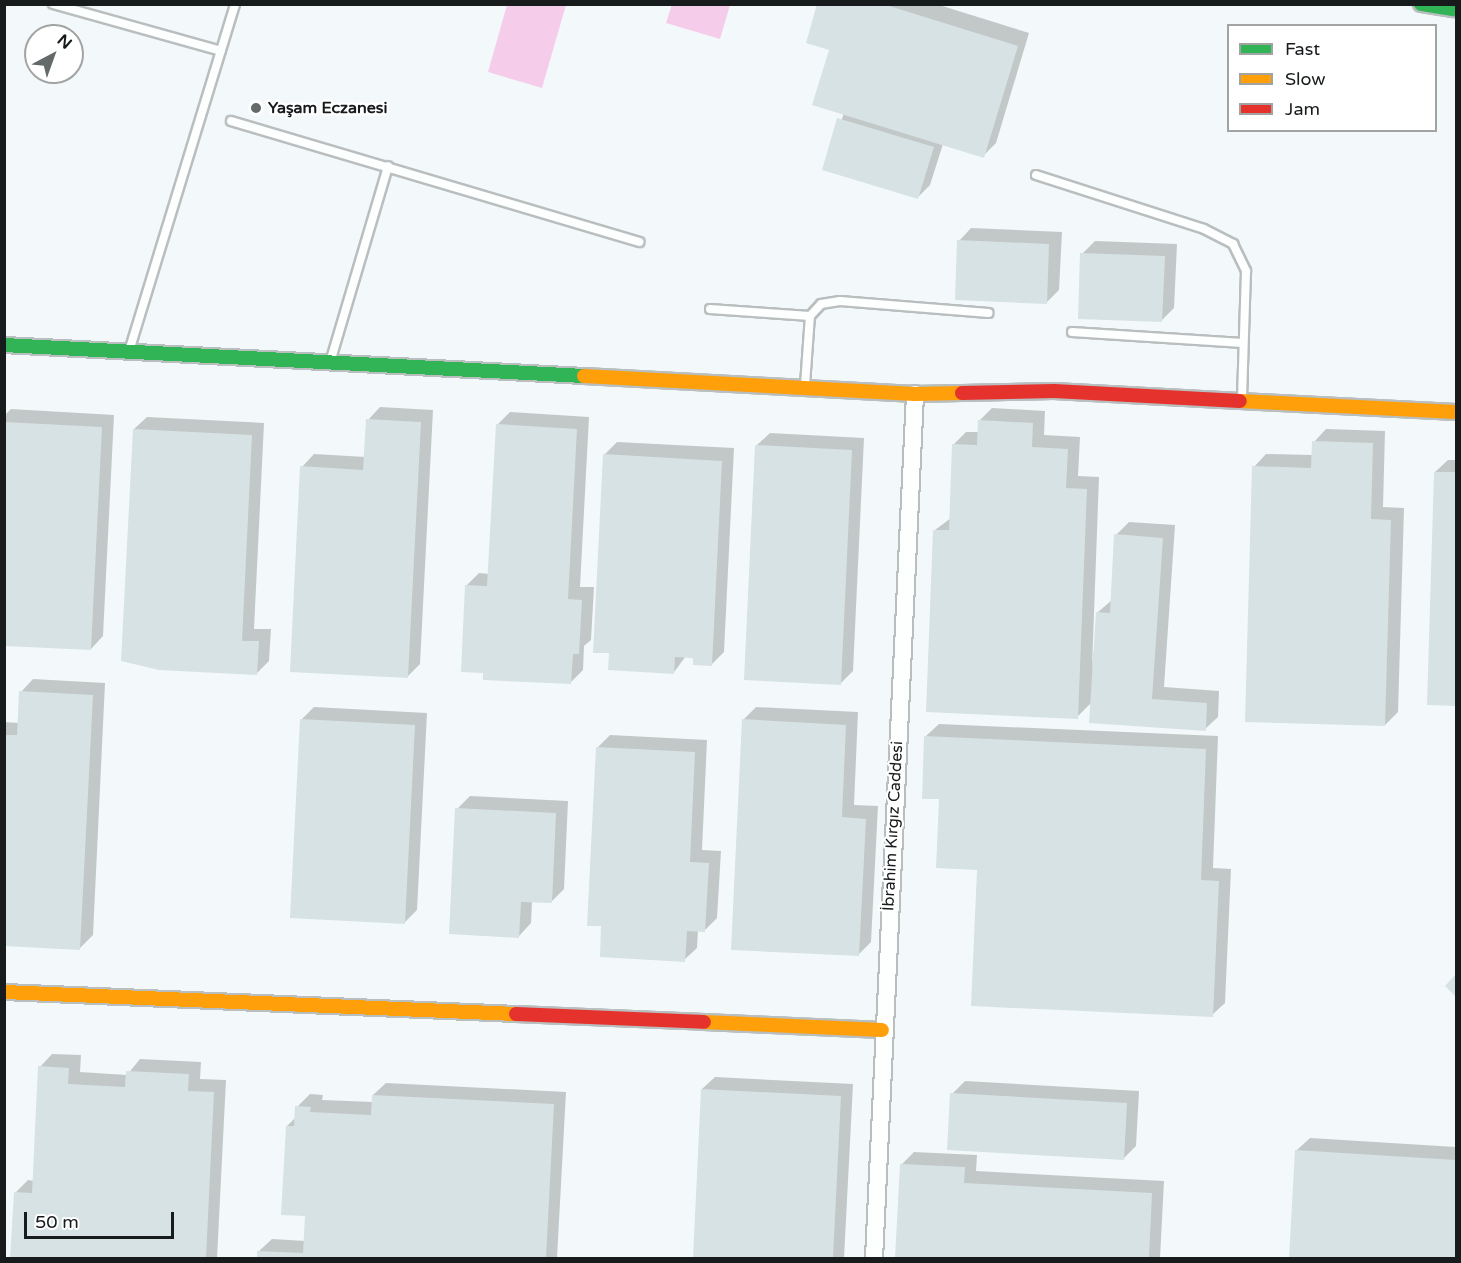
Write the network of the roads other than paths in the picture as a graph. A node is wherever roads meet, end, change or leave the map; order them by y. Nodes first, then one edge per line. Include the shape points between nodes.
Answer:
1 (53, 4) edge
2 (235, 4) edge
3 (1421, 4) edge
4 (1435, 4) edge
5 (1455, 9) edge
6 (221, 51) junction
7 (231, 121) dead end
8 (388, 166) junction
9 (1036, 175) dead end
10 (639, 242) dead end
11 (710, 309) dead end
12 (989, 313) dead end
13 (810, 316) junction
14 (1072, 332) dead end
15 (1243, 343) junction
16 (4, 345) edge
17 (129, 352) junction
18 (330, 363) junction
19 (804, 388) junction
20 (915, 394) junction
21 (1242, 401) junction
22 (1456, 412) edge
23 (4, 992) edge
24 (882, 1030) junction
25 (874, 1258) edge

1 - 6 lane
2 - 6 lane
3 - 5 main road
4 - 5 main road
6 - 17 lane
7 - 8 lane
8 - 10 lane
8 - 18 lane
9 - 15 lane via 1204,229 1233,244 1246,270
11 - 13 lane
12 - 13 lane via 840,301 821,304
13 - 19 lane
14 - 15 lane
15 - 21 lane
16 - 17 main road
17 - 18 main road
18 - 19 main road
19 - 20 main road
20 - 21 main road via 1054,391
20 - 24 street, İbrahim Kırgız Caddesi
21 - 22 main road
23 - 24 main road
24 - 25 street, İbrahim Kırgız Caddesi

